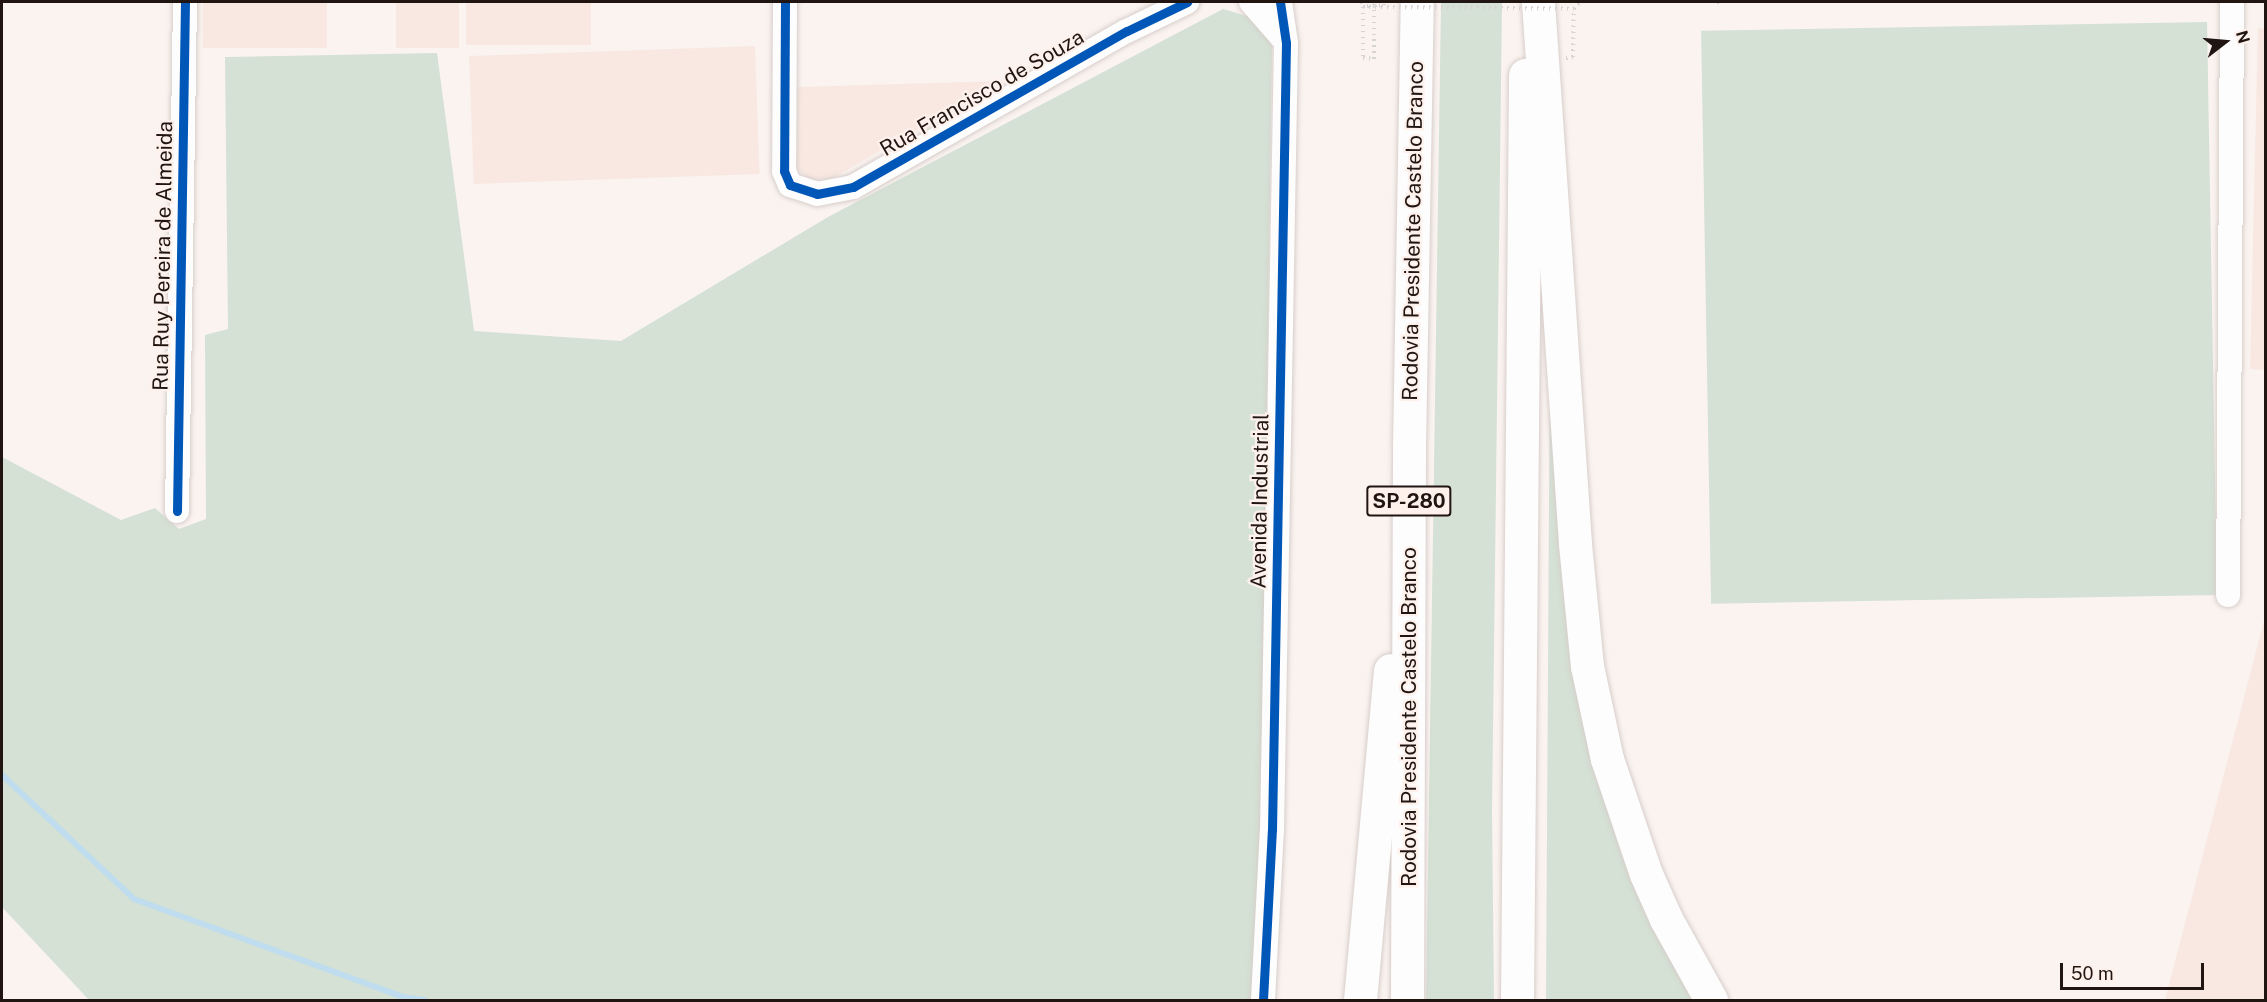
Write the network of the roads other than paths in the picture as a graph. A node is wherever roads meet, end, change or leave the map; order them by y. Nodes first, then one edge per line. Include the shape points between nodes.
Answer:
1 (185, 2) edge
2 (786, 2) edge
3 (1187, 2) edge
4 (1251, 2) edge
5 (1280, 2) edge
6 (1417, 2) edge
7 (1526, 2) edge
8 (1538, 2) edge
9 (2232, 2) edge
10 (1286, 43) junction
11 (1409, 447) junction
12 (177, 511) dead end
13 (2228, 595) dead end
14 (1263, 1000) edge
15 (1360, 1000) edge
16 (1407, 1000) edge
17 (1517, 1000) edge
18 (1711, 1000) edge

1 - 12 street, Rua Ruy Pereira de Almeida
2 - 3 street, Rua Francisco de Souza via 783,159 790,185 817,194 853,187 1127,31
4 - 10 street
5 - 10 street, Avenida Industrial
6 - 11 highway, Rodovia Presidente Castelo Branco / SP-280
7 - 17 highway
8 - 18 highway via 1587,666 1607,759 1646,874
9 - 13 street
10 - 14 street, Avenida Industrial via 1272,830
11 - 15 highway
11 - 16 highway, Rodovia Presidente Castelo Branco / SP-280

